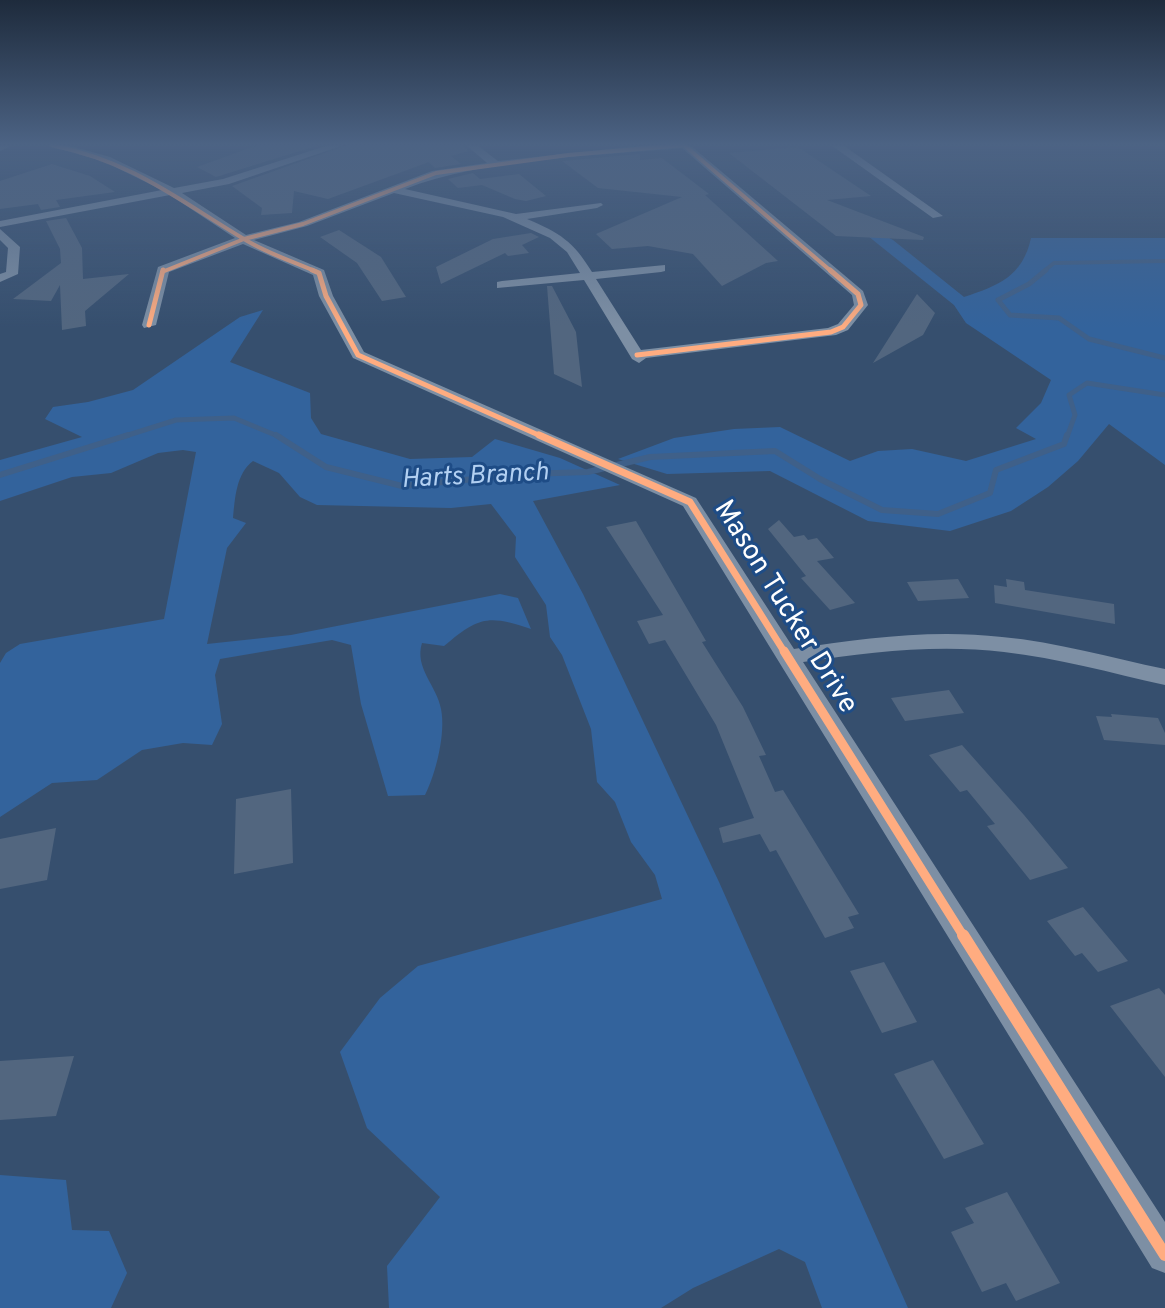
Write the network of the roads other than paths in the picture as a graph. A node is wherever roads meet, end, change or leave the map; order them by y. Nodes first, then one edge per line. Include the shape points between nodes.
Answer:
1 (103, 206) edge
2 (196, 206) edge
3 (348, 206) edge
4 (463, 206) edge
5 (590, 206) edge
6 (755, 206) edge
7 (923, 206) edge
8 (937, 216) dead end
9 (514, 218) junction
10 (0, 224) edge
11 (0, 233) edge
12 (244, 239) junction
13 (661, 268) dead end
14 (588, 276) junction
15 (0, 278) edge
16 (502, 285) dead end
17 (149, 325) dead end
18 (788, 657) junction
19 (1165, 677) edge
20 (1165, 1255) edge

1 - 10 street
2 - 12 street, Mason Tucker Drive
3 - 12 street
4 - 9 street
5 - 9 street
6 - 14 street via 858,294 861,305 843,327 638,357
7 - 8 street
9 - 14 street via 554,235 572,250
11 - 15 street via 14,247 12,274
12 - 17 street via 163,270
12 - 18 street, Mason Tucker Drive via 319,273 358,355 690,502
13 - 14 street
14 - 16 street
18 - 19 street via 926,641 1003,644
18 - 20 street, Mason Tucker Drive

